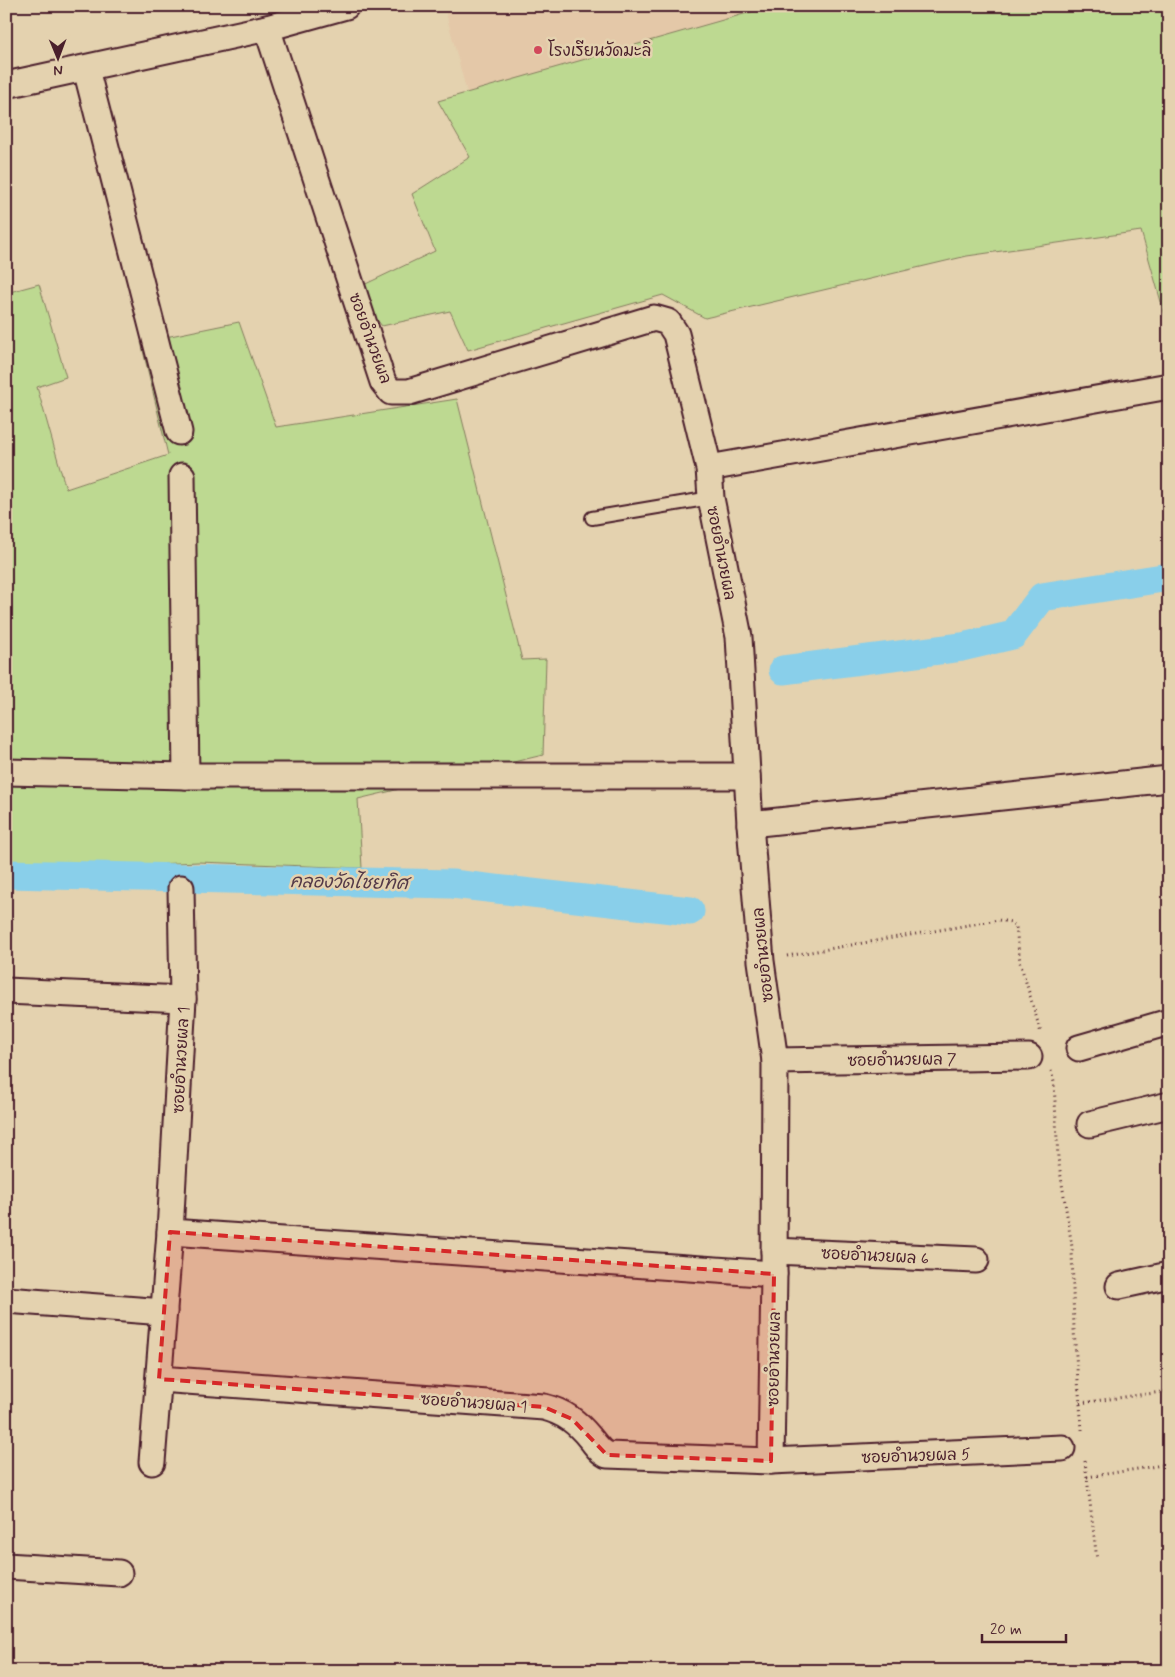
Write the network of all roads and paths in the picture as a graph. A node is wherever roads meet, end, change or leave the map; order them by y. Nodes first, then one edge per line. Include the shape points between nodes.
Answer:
1 (346, 6) edge
2 (268, 28) junction
3 (86, 69) junction
4 (6, 85) edge
5 (1169, 386) edge
6 (179, 432) dead end
7 (710, 468) junction
8 (182, 476) dead end
9 (711, 498) junction
10 (592, 518) dead end
11 (6, 772) edge
12 (186, 776) junction
13 (747, 776) junction
14 (1169, 779) edge
15 (750, 824) junction
16 (181, 888) dead end
17 (762, 961) junction
18 (6, 991) edge
19 (183, 999) junction
20 (1169, 1022) edge
21 (1041, 1036) dead end
22 (1079, 1048) dead end
23 (1039, 1060) joint
24 (775, 1061) junction
25 (1169, 1105) edge
26 (1090, 1124) dead end
27 (170, 1232) junction
28 (976, 1260) dead end
29 (774, 1262) junction
30 (1169, 1275) edge
31 (1119, 1286) dead end
32 (6, 1300) edge
33 (164, 1312) junction
34 (159, 1379) junction
35 (1169, 1391) edge
36 (1080, 1403) junction
37 (1082, 1431) dead end
38 (1062, 1448) dead end
39 (1085, 1459) dead end
40 (771, 1461) junction
41 (152, 1462) dead end
42 (1169, 1464) edge
43 (1087, 1477) junction
44 (1097, 1560) dead end
45 (6, 1566) edge
46 (119, 1573) dead end

1 - 2 street
2 - 3 street
2 - 7 street, ซอยอำนวยผล via 384,382 391,392 409,392 654,318 668,322 676,334
3 - 4 street
3 - 6 street
5 - 7 street
7 - 9 street, ซอยอำนวยผล
8 - 12 street
9 - 10 lane
9 - 13 street, ซอยอำนวยผล via 739,637
11 - 12 street
12 - 13 street
13 - 15 street, ซอยอำนวยผล
14 - 15 street
15 - 17 street, ซอยอำนวยผล
16 - 19 street, ซอยอำนวยผล 1
17 - 21 path via 998,920 1011,922 1016,927 1020,962
17 - 24 street, ซอยอำนวยผล
18 - 19 street
19 - 27 street, ซอยอำนวยผล 1
20 - 22 street
23 - 24 street, ซอยอำนวยผล 7
23 - 36 path via 1054,1082 1058,1158 1072,1247
24 - 29 street, ซอยอำนวยผล
25 - 26 street
27 - 29 street
27 - 33 street, ซอยอำนวยผล 1
28 - 29 street, ซอยอำนวยผล 6
29 - 40 street, ซอยอำนวยผล
30 - 31 street
32 - 33 street
33 - 34 street, ซอยอำนวยผล 1
34 - 40 street, ซอยอำนวยผล 1 via 544,1407 572,1419 600,1452 607,1455
34 - 41 street, ซอยอำนวยผล 1
35 - 36 path
36 - 37 path
38 - 40 street, ซอยอำนวยผล 5
39 - 43 path
42 - 43 path
43 - 44 path
45 - 46 street

